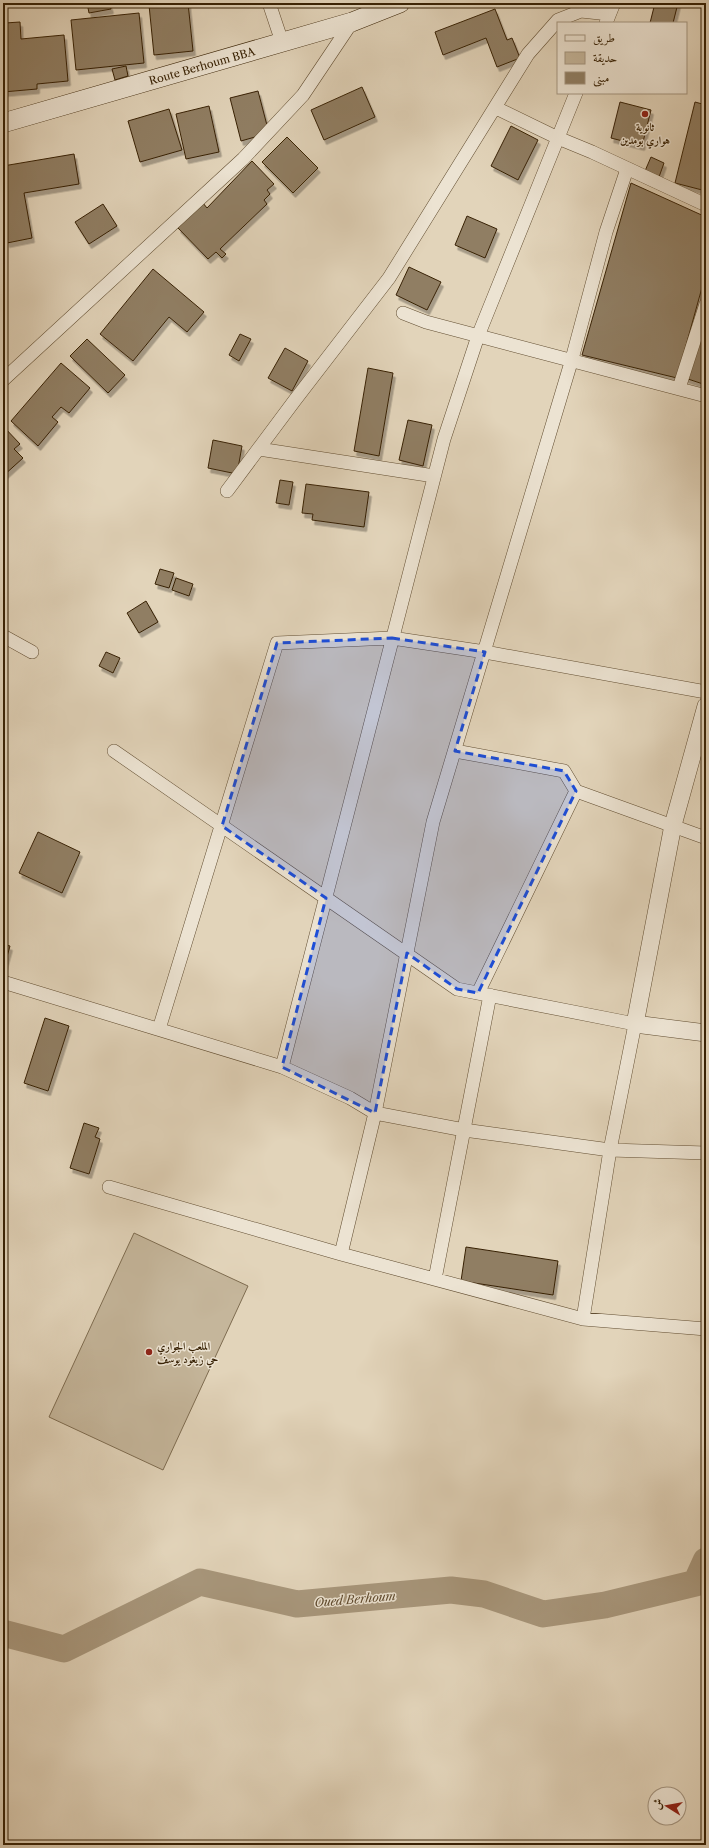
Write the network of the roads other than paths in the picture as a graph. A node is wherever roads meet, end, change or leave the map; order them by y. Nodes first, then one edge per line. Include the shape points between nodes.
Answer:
1 (269, 3) edge
2 (400, 3) edge
3 (610, 13) edge
4 (352, 22) junction
5 (282, 42) junction
6 (576, 94) edge
7 (496, 108) junction
8 (3, 123) edge
9 (558, 138) junction
10 (628, 170) junction
11 (706, 205) edge
12 (706, 304) edge
13 (403, 313) dead end
14 (478, 336) junction
15 (572, 359) junction
16 (3, 380) edge
17 (679, 388) junction
18 (706, 396) edge
19 (259, 449) junction
20 (434, 476) junction
21 (227, 491) dead end
22 (3, 636) edge
23 (392, 638) junction
24 (32, 652) dead end
25 (485, 652) junction
26 (706, 692) edge
27 (706, 706) edge
28 (114, 750) dead end
29 (455, 750) junction
30 (576, 791) junction
31 (672, 825) junction
32 (222, 826) junction
33 (706, 838) edge
34 (326, 898) junction
35 (406, 954) junction
36 (3, 982) edge
37 (484, 994) junction
38 (635, 1024) junction
39 (159, 1029) junction
40 (706, 1033) edge
41 (282, 1067) junction
42 (375, 1113) junction
43 (464, 1130) junction
44 (610, 1150) junction
45 (706, 1153) edge
46 (109, 1187) dead end
47 (341, 1254) junction
48 (435, 1279) junction
49 (584, 1318) junction
50 (706, 1329) edge

1 - 5 street
2 - 4 main road, Route Berhoum BBA
3 - 7 street via 581,11 558,20 528,54
4 - 5 main road, Route Berhoum BBA
4 - 16 street via 303,95 243,160
5 - 8 main road, Route Berhoum BBA
6 - 9 street
7 - 9 street
7 - 19 street via 389,278
9 - 10 street
9 - 14 street
10 - 11 street
10 - 15 street via 606,232
12 - 17 street
13 - 14 street
14 - 15 street
14 - 20 street
15 - 17 street
15 - 25 street
17 - 18 street
19 - 20 street
19 - 21 street
20 - 23 street
22 - 24 street
23 - 25 street
23 - 32 street via 276,643
23 - 34 street
25 - 26 street
25 - 29 street
27 - 31 street
28 - 32 street
29 - 30 street via 564,771
29 - 35 street via 433,822
30 - 31 street
30 - 37 street
31 - 33 street
31 - 38 street
32 - 34 street
32 - 39 street
34 - 35 street
34 - 41 street
35 - 37 street via 456,989
35 - 42 street
36 - 39 street
37 - 38 street
37 - 43 street
38 - 40 street
38 - 44 street
39 - 41 street
41 - 42 street via 350,1098
42 - 43 street
42 - 47 street
43 - 44 street
43 - 48 street
44 - 45 street
44 - 49 street
46 - 47 street
47 - 48 street
48 - 49 street
49 - 50 street

